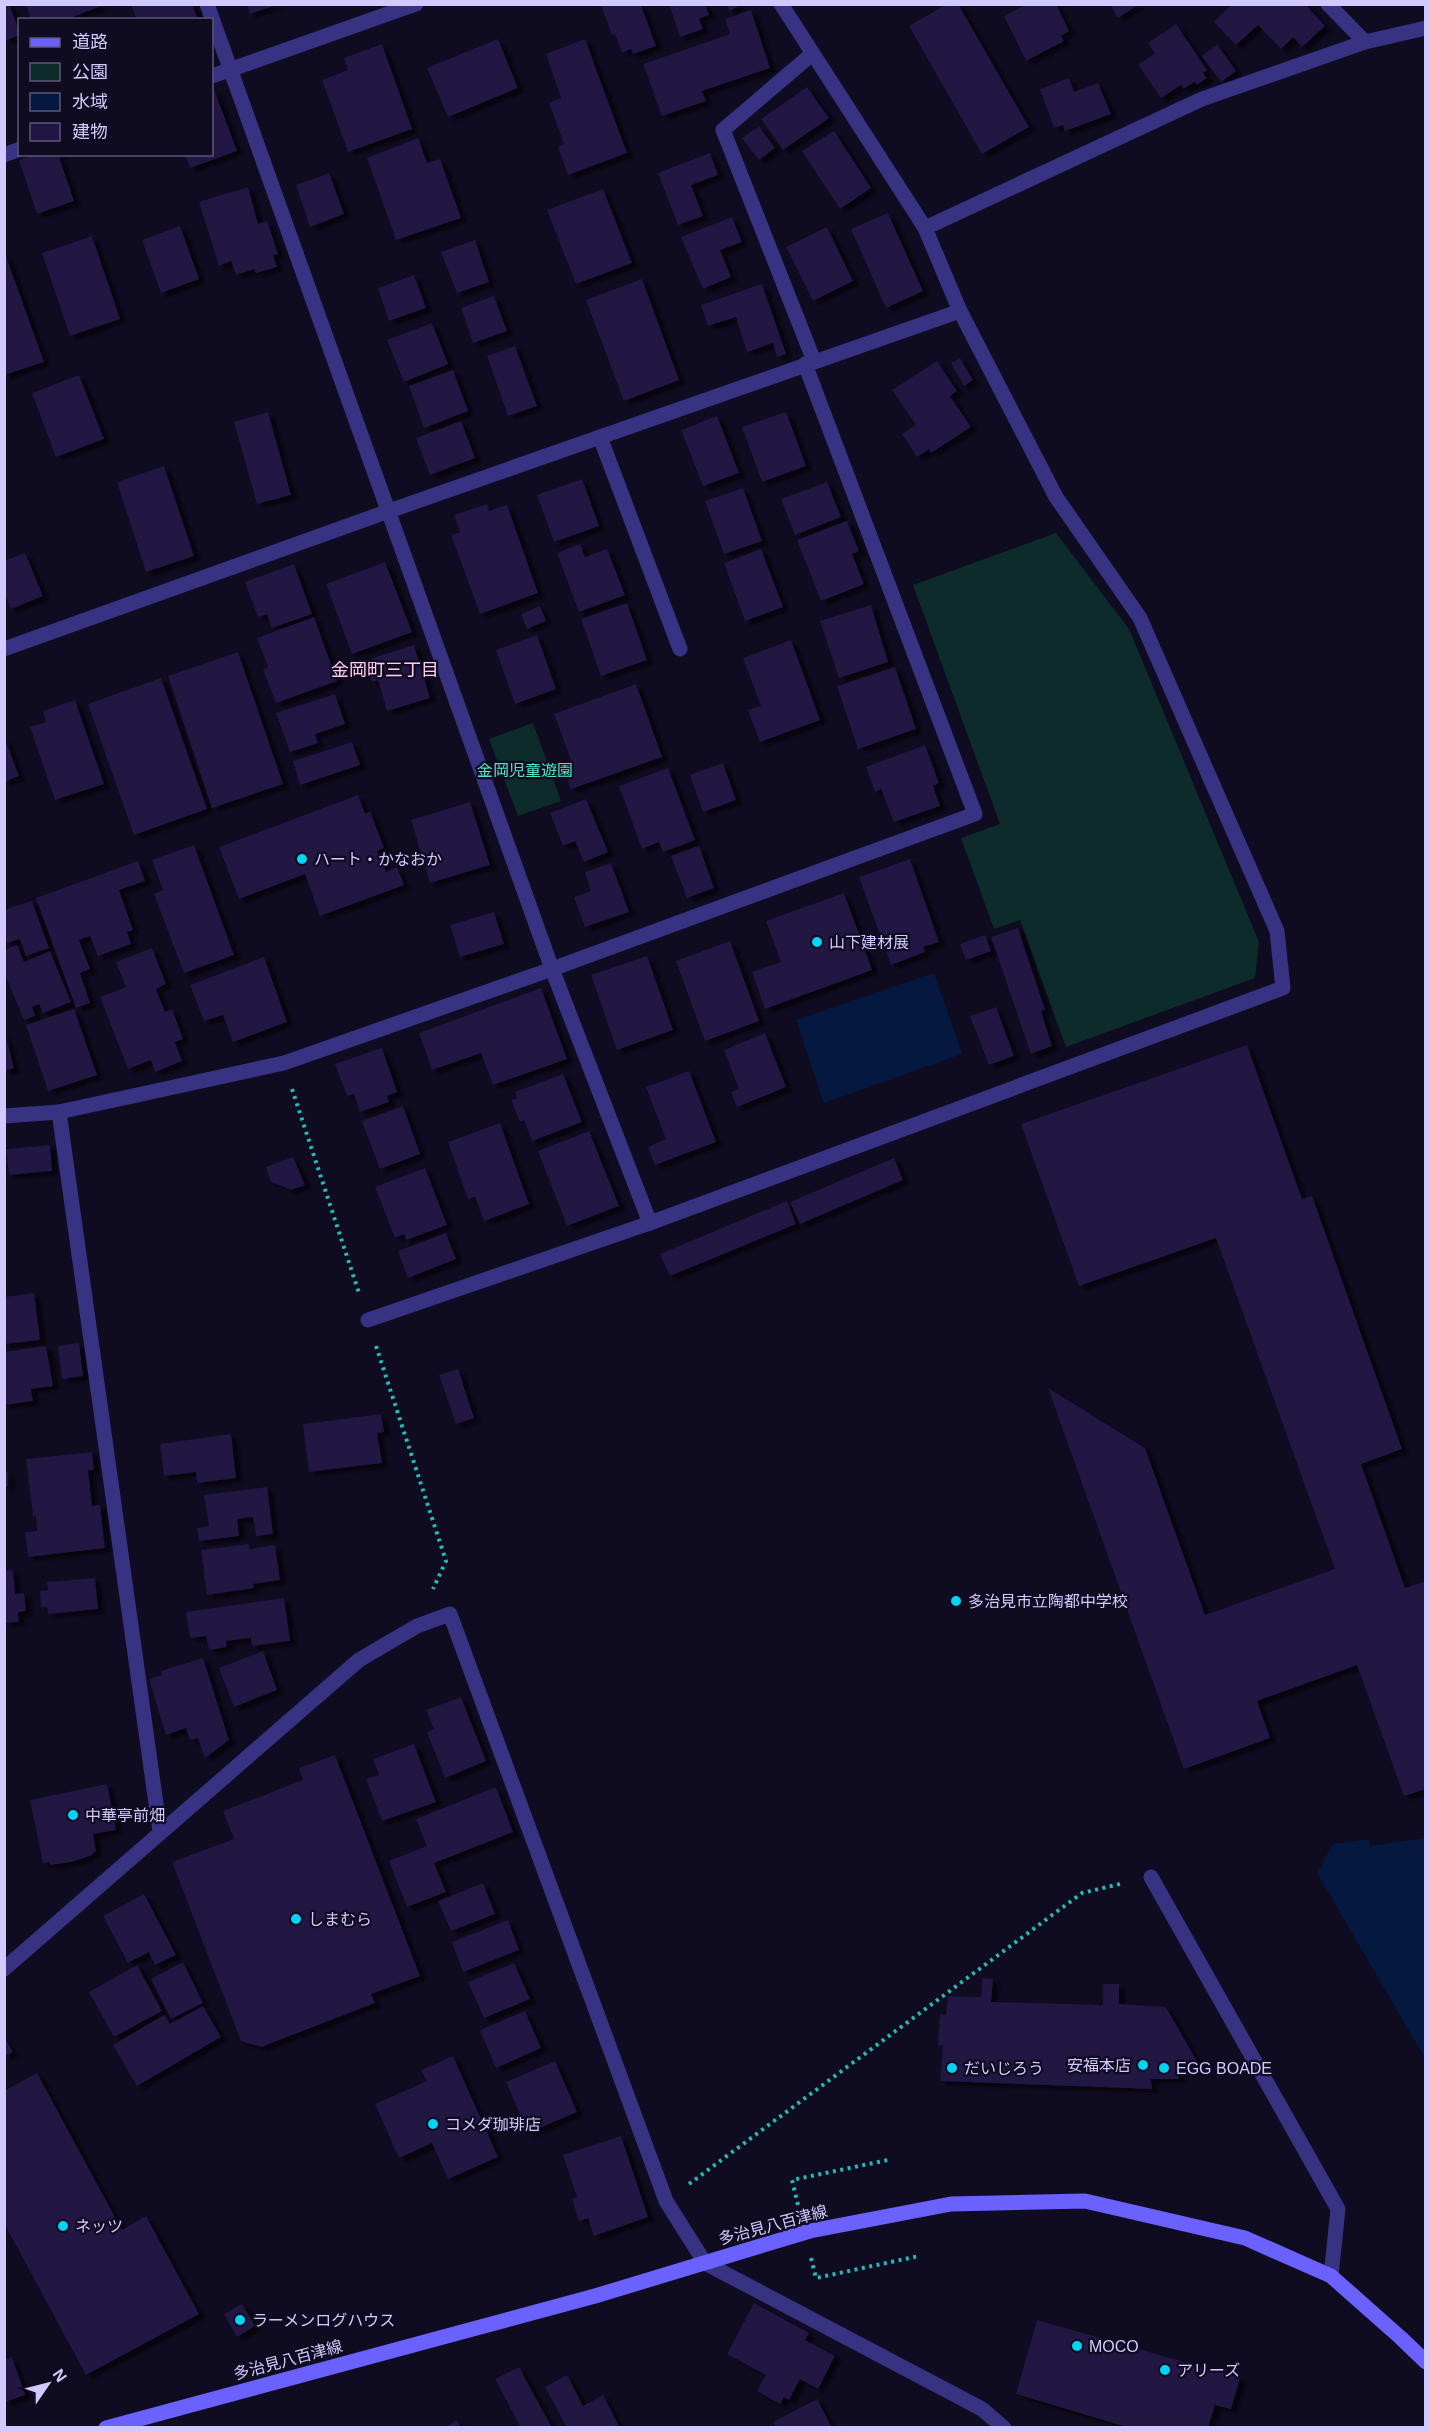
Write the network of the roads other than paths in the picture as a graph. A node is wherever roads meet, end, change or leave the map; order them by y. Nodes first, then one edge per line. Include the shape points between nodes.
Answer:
1 (416, 4) edge
2 (781, 4) edge
3 (1328, 4) edge
4 (213, 21) edge
5 (1425, 28) edge
6 (1365, 42) junction
7 (812, 54) junction
8 (230, 69) junction
9 (213, 76) edge
10 (924, 228) junction
11 (960, 311) junction
12 (809, 363) junction
13 (600, 437) junction
14 (388, 511) junction
15 (4, 649) edge
16 (680, 649) dead end
17 (552, 969) junction
18 (59, 1112) junction
19 (4, 1116) edge
20 (650, 1223) junction
21 (368, 1320) dead end
22 (160, 1832) junction
23 (1151, 1877) road end
24 (4, 1969) edge
25 (705, 2263) junction
26 (1331, 2276) junction
27 (1425, 2362) edge
28 (106, 2427) edge
29 (1004, 2427) edge

1 - 8 street
2 - 7 street
3 - 6 street
4 - 8 street
5 - 6 street
6 - 10 street via 1202,99
7 - 10 street
7 - 12 street via 723,130
8 - 9 street
8 - 14 street
10 - 11 street
11 - 12 street
11 - 20 street via 1056,497 1140,618 1277,932 1283,988
12 - 13 street
12 - 17 street via 975,813
13 - 14 street
13 - 16 street
14 - 15 street
14 - 17 street
17 - 18 street via 284,1063
17 - 20 street
18 - 19 street
18 - 22 street
20 - 21 street
22 - 24 street
22 - 25 street via 359,1660 417,1626 450,1614 666,2201
23 - 26 street via 1338,2210
25 - 26 main road, 多治見八百津線 via 810,2231 951,2204 1085,2201 1245,2238
25 - 28 main road, 多治見八百津線
25 - 29 street via 982,2409
26 - 27 main road, 多治見八百津線

